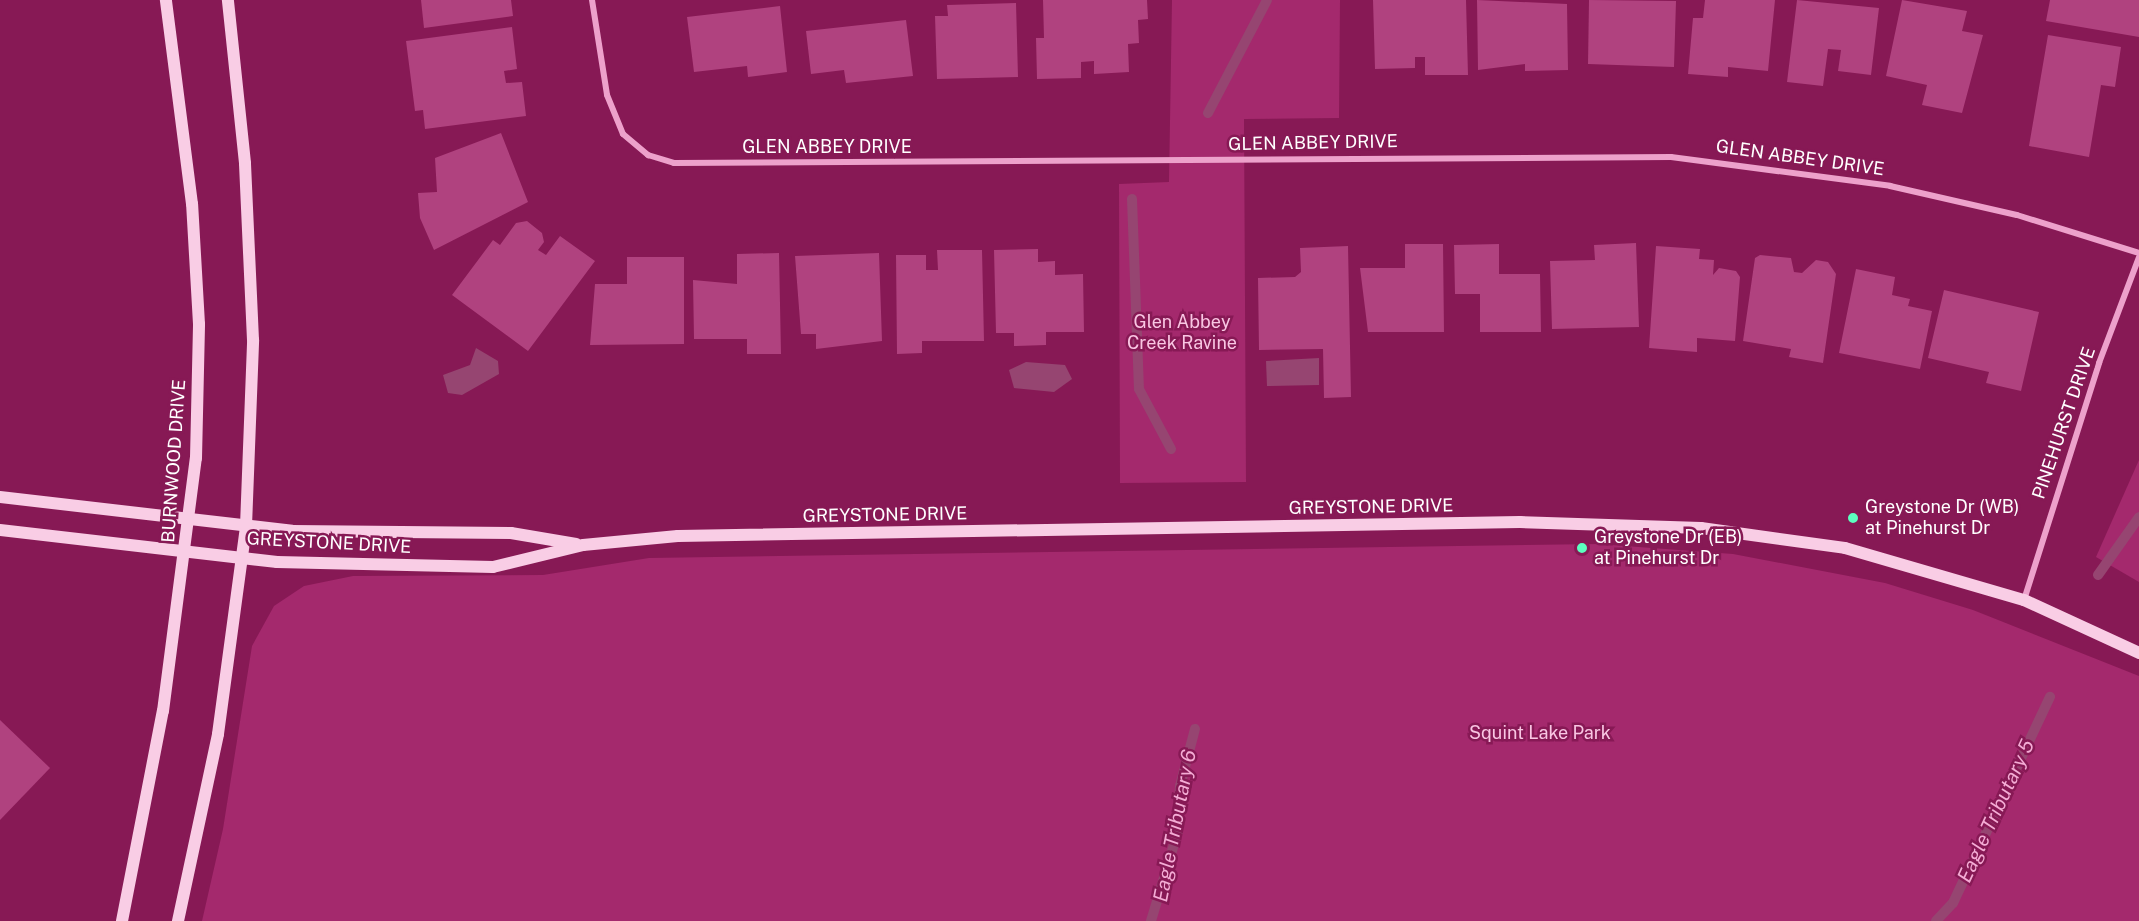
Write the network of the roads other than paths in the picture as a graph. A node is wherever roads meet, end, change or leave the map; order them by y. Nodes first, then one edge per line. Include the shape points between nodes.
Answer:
1 (166, 0) edge
2 (228, 0) edge
3 (592, 0) edge
4 (2139, 253) edge
5 (2139, 257) edge
6 (0, 497) edge
7 (190, 519) junction
8 (246, 526) junction
9 (0, 530) edge
10 (584, 545) junction
11 (186, 551) junction
12 (243, 558) junction
13 (2024, 600) junction
14 (2139, 653) edge
15 (122, 921) edge
16 (178, 921) edge

1 - 7 street, BURNWOOD DRIVE via 192,204 199,324
2 - 8 street via 245,163 253,340
3 - 4 street, GLEN ABBEY DRIVE via 607,94 623,134 648,155 674,163 1671,157 1890,186 2017,216
5 - 13 street, PINEHURST DRIVE via 2099,363
6 - 7 street, GREYSTONE DRIVE
7 - 8 street, GREYSTONE DRIVE
7 - 11 street, BURNWOOD DRIVE
8 - 10 street, GREYSTONE DRIVE via 292,531 511,533
8 - 12 street
9 - 11 street, GREYSTONE DRIVE
10 - 12 street, GREYSTONE DRIVE via 493,567
10 - 13 street, GREYSTONE DRIVE via 678,536 1508,522 1690,528 1845,548
11 - 12 street, GREYSTONE DRIVE
11 - 15 street, BURNWOOD DRIVE via 163,711
12 - 16 street via 203,816
13 - 14 street, GREYSTONE DRIVE

